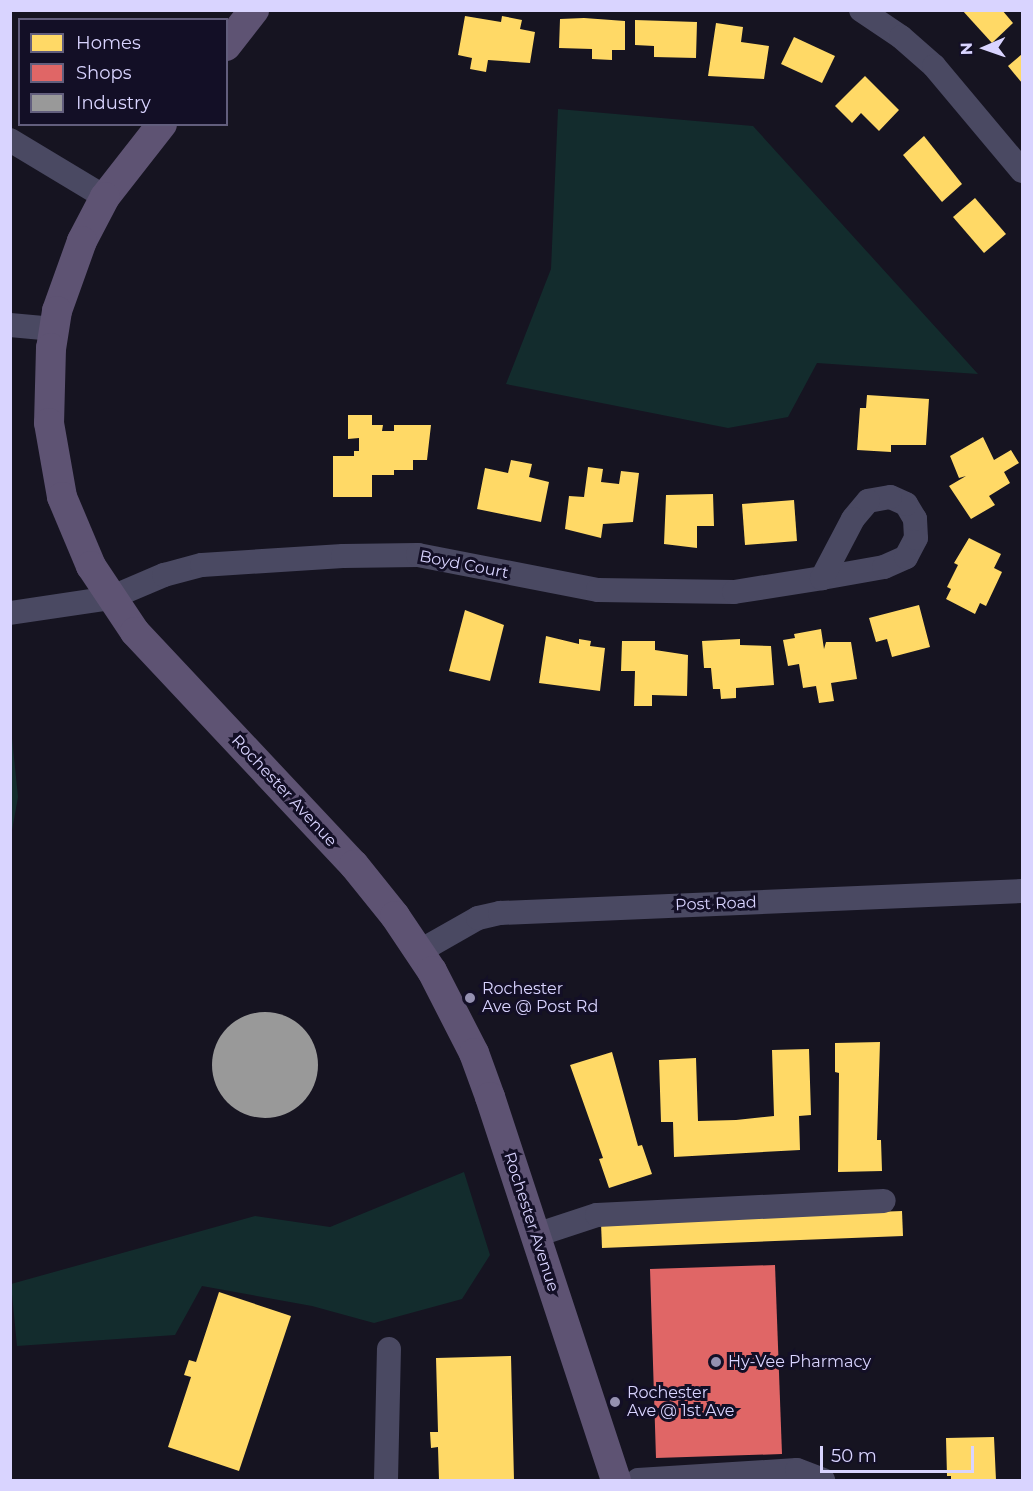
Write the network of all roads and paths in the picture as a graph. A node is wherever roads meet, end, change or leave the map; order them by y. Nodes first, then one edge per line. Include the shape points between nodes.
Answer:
1 (254, 10) edge
2 (861, 10) edge
3 (228, 43) edge
4 (160, 126) edge
5 (10, 140) edge
6 (1023, 171) edge
7 (105, 197) junction
8 (10, 325) edge
9 (54, 329) junction
10 (822, 579) dead end
11 (110, 598) junction
12 (10, 613) edge
13 (1023, 891) edge
14 (420, 951) junction
15 (884, 1200) dead end
16 (536, 1235) junction
17 (389, 1349) dead end
18 (686, 1478) edge
19 (386, 1480) edge
20 (616, 1480) edge
21 (638, 1480) edge
22 (823, 1480) edge

1 - 3 main road
2 - 6 street via 934,66
4 - 7 main road, Rochester Avenue
5 - 7 street
7 - 9 main road, Rochester Avenue via 68,276
8 - 9 street
9 - 11 main road, Rochester Avenue via 48,386 54,460 75,532
10 - 11 street, Boyd Court via 734,592 663,594 567,586 418,555 343,556 202,566 164,575
11 - 12 street, Boyd Court
11 - 14 main road, Rochester Avenue via 135,632 354,865
13 - 14 street, Post Road via 500,913 478,918
14 - 16 main road, Rochester Avenue via 474,1053
15 - 16 street via 597,1215
16 - 20 main road, Rochester Avenue
17 - 19 street
18 - 21 street
18 - 22 street via 796,1470

